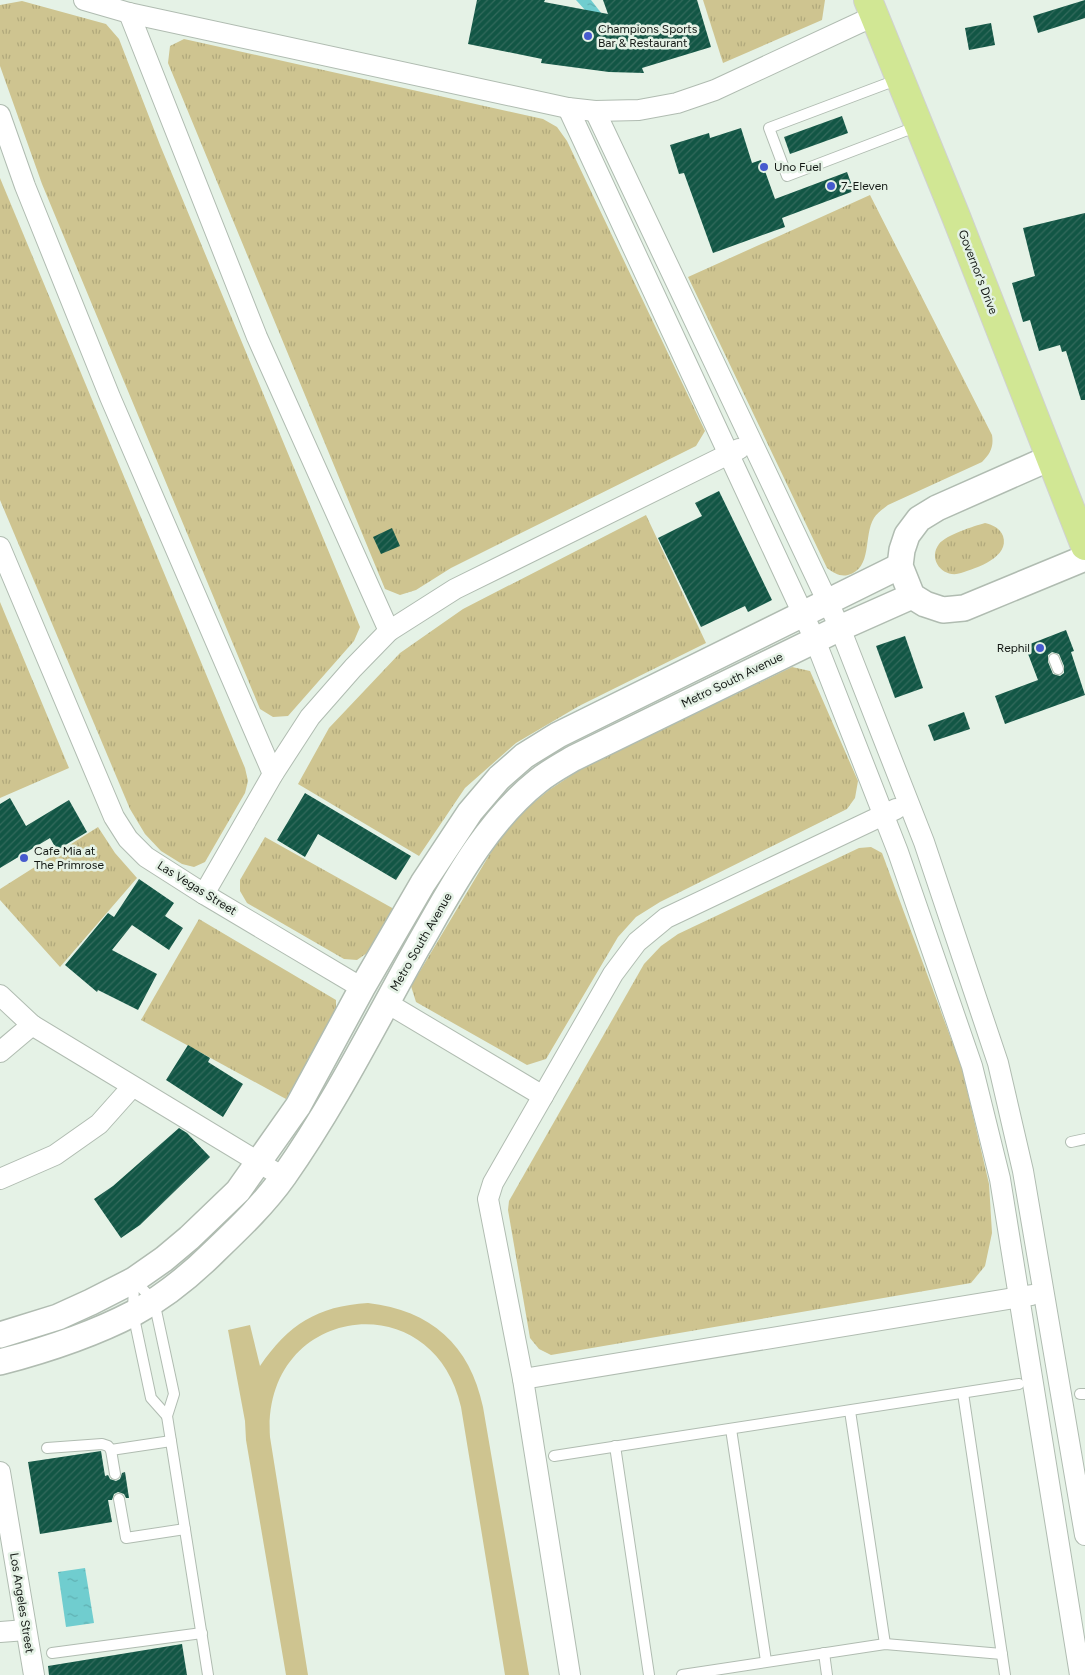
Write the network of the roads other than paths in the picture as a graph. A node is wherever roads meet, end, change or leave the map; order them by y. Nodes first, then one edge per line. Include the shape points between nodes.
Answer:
1 (84, 0) edge
2 (871, 3) edge
3 (129, 13) junction
4 (900, 78) junction
5 (568, 108) junction
6 (595, 110) junction
7 (0, 115) edge
8 (919, 126) junction
9 (753, 443) junction
10 (729, 454) junction
11 (1050, 458) junction
12 (1085, 546) edge
13 (0, 547) edge
14 (1085, 558) edge
15 (900, 566) junction
16 (912, 596) junction
17 (827, 601) junction
18 (802, 614) junction
19 (840, 628) junction
20 (388, 631) junction
21 (815, 640) junction
22 (273, 774) junction
23 (909, 803) junction
24 (884, 815) junction
25 (204, 894) junction
26 (362, 988) junction
27 (0, 995) edge
28 (387, 1003) junction
29 (32, 1025) junction
30 (0, 1052) edge
31 (132, 1087) junction
32 (543, 1096) junction
33 (1085, 1139) edge
34 (1072, 1142) dead end
35 (259, 1163) junction
36 (283, 1178) junction
37 (0, 1179) edge
38 (134, 1280) junction
39 (1044, 1293) junction
40 (1018, 1297) junction
41 (144, 1307) junction
42 (0, 1335) edge
43 (0, 1362) edge
44 (523, 1379) junction
45 (1018, 1384) dead end
46 (963, 1393) junction
47 (850, 1411) junction
48 (167, 1416) junction
49 (732, 1429) junction
50 (171, 1440) junction
51 (615, 1446) junction
52 (46, 1448) dead end
53 (112, 1450) junction
54 (554, 1456) dead end
55 (0, 1472) edge
56 (116, 1474) dead end
57 (119, 1499) dead end
58 (4, 1516) edge
59 (185, 1529) junction
60 (1085, 1535) edge
61 (26, 1630) junction
62 (0, 1632) edge
63 (202, 1634) junction
64 (885, 1644) junction
65 (52, 1653) dead end
66 (824, 1653) junction
67 (1002, 1654) junction
68 (766, 1661) junction
69 (34, 1675) edge
70 (208, 1675) edge
71 (570, 1675) edge
72 (649, 1675) edge
73 (682, 1675) edge
74 (827, 1675) edge
75 (1005, 1675) edge
76 (1080, 1675) edge

1 - 3 street
2 - 4 main road, Governor's Drive
2 - 6 street via 715,90 677,103 639,110
3 - 5 street
3 - 20 street via 257,336
4 - 8 main road, Governor's Drive
4 - 8 lane via 769,128 787,176
5 - 6 street
5 - 10 street
6 - 9 street
7 - 22 street via 25,186 110,397
8 - 11 main road, Governor's Drive
9 - 10 street
9 - 17 street
10 - 18 street
10 - 20 street via 455,589
11 - 12 main road, Governor's Drive
11 - 15 street via 918,519 907,535
13 - 25 street, Las Vegas Street via 114,817 128,839 146,857
14 - 16 street via 964,608 943,610
15 - 16 street
15 - 17 street
16 - 19 street, Metro South Avenue
17 - 18 street
17 - 19 street
18 - 21 street
18 - 26 street via 558,735 524,756 499,778 470,812 423,883
19 - 21 street, Metro South Avenue
19 - 23 street
20 - 22 street via 310,717
21 - 24 street
21 - 28 street, Metro South Avenue via 574,758 539,779 491,828 448,894
22 - 25 street
23 - 24 street
23 - 39 street via 998,1063 1023,1171
24 - 32 street via 666,918 637,942 612,974
24 - 40 street via 972,1066 1000,1180
25 - 26 street, Las Vegas Street
26 - 28 street, Las Vegas Street
26 - 35 street via 298,1106
27 - 29 street
28 - 32 street, Las Vegas Street
28 - 36 street, Metro South Avenue
29 - 30 street
29 - 31 street
31 - 35 street
31 - 37 street via 99,1124 55,1155
32 - 44 street via 493,1183 488,1199
33 - 34 lane
35 - 36 street
35 - 38 street via 238,1191 208,1220 164,1259
36 - 41 street, Metro South Avenue via 205,1261
38 - 41 lane
38 - 41 lane
38 - 42 street via 58,1317
39 - 40 street
39 - 60 street
40 - 44 street
40 - 76 street
41 - 43 street, Metro South Avenue via 66,1343
41 - 48 lane via 174,1394
41 - 48 lane via 151,1398
44 - 71 street
45 - 46 lane
46 - 47 lane
46 - 67 lane
47 - 49 lane
47 - 64 lane
48 - 50 lane
49 - 51 lane
49 - 68 lane
50 - 53 lane
50 - 59 lane
51 - 54 lane
51 - 72 lane
52 - 53 lane via 102,1444
53 - 56 lane
55 - 58 street, Los Angeles Street
57 - 59 lane via 126,1538
58 - 61 street, Los Angeles Street
59 - 63 lane
61 - 62 street
61 - 69 street, Los Angeles Street
63 - 65 lane
63 - 70 lane
64 - 66 lane
64 - 67 lane
66 - 68 lane
66 - 74 lane
67 - 75 lane
68 - 73 lane

